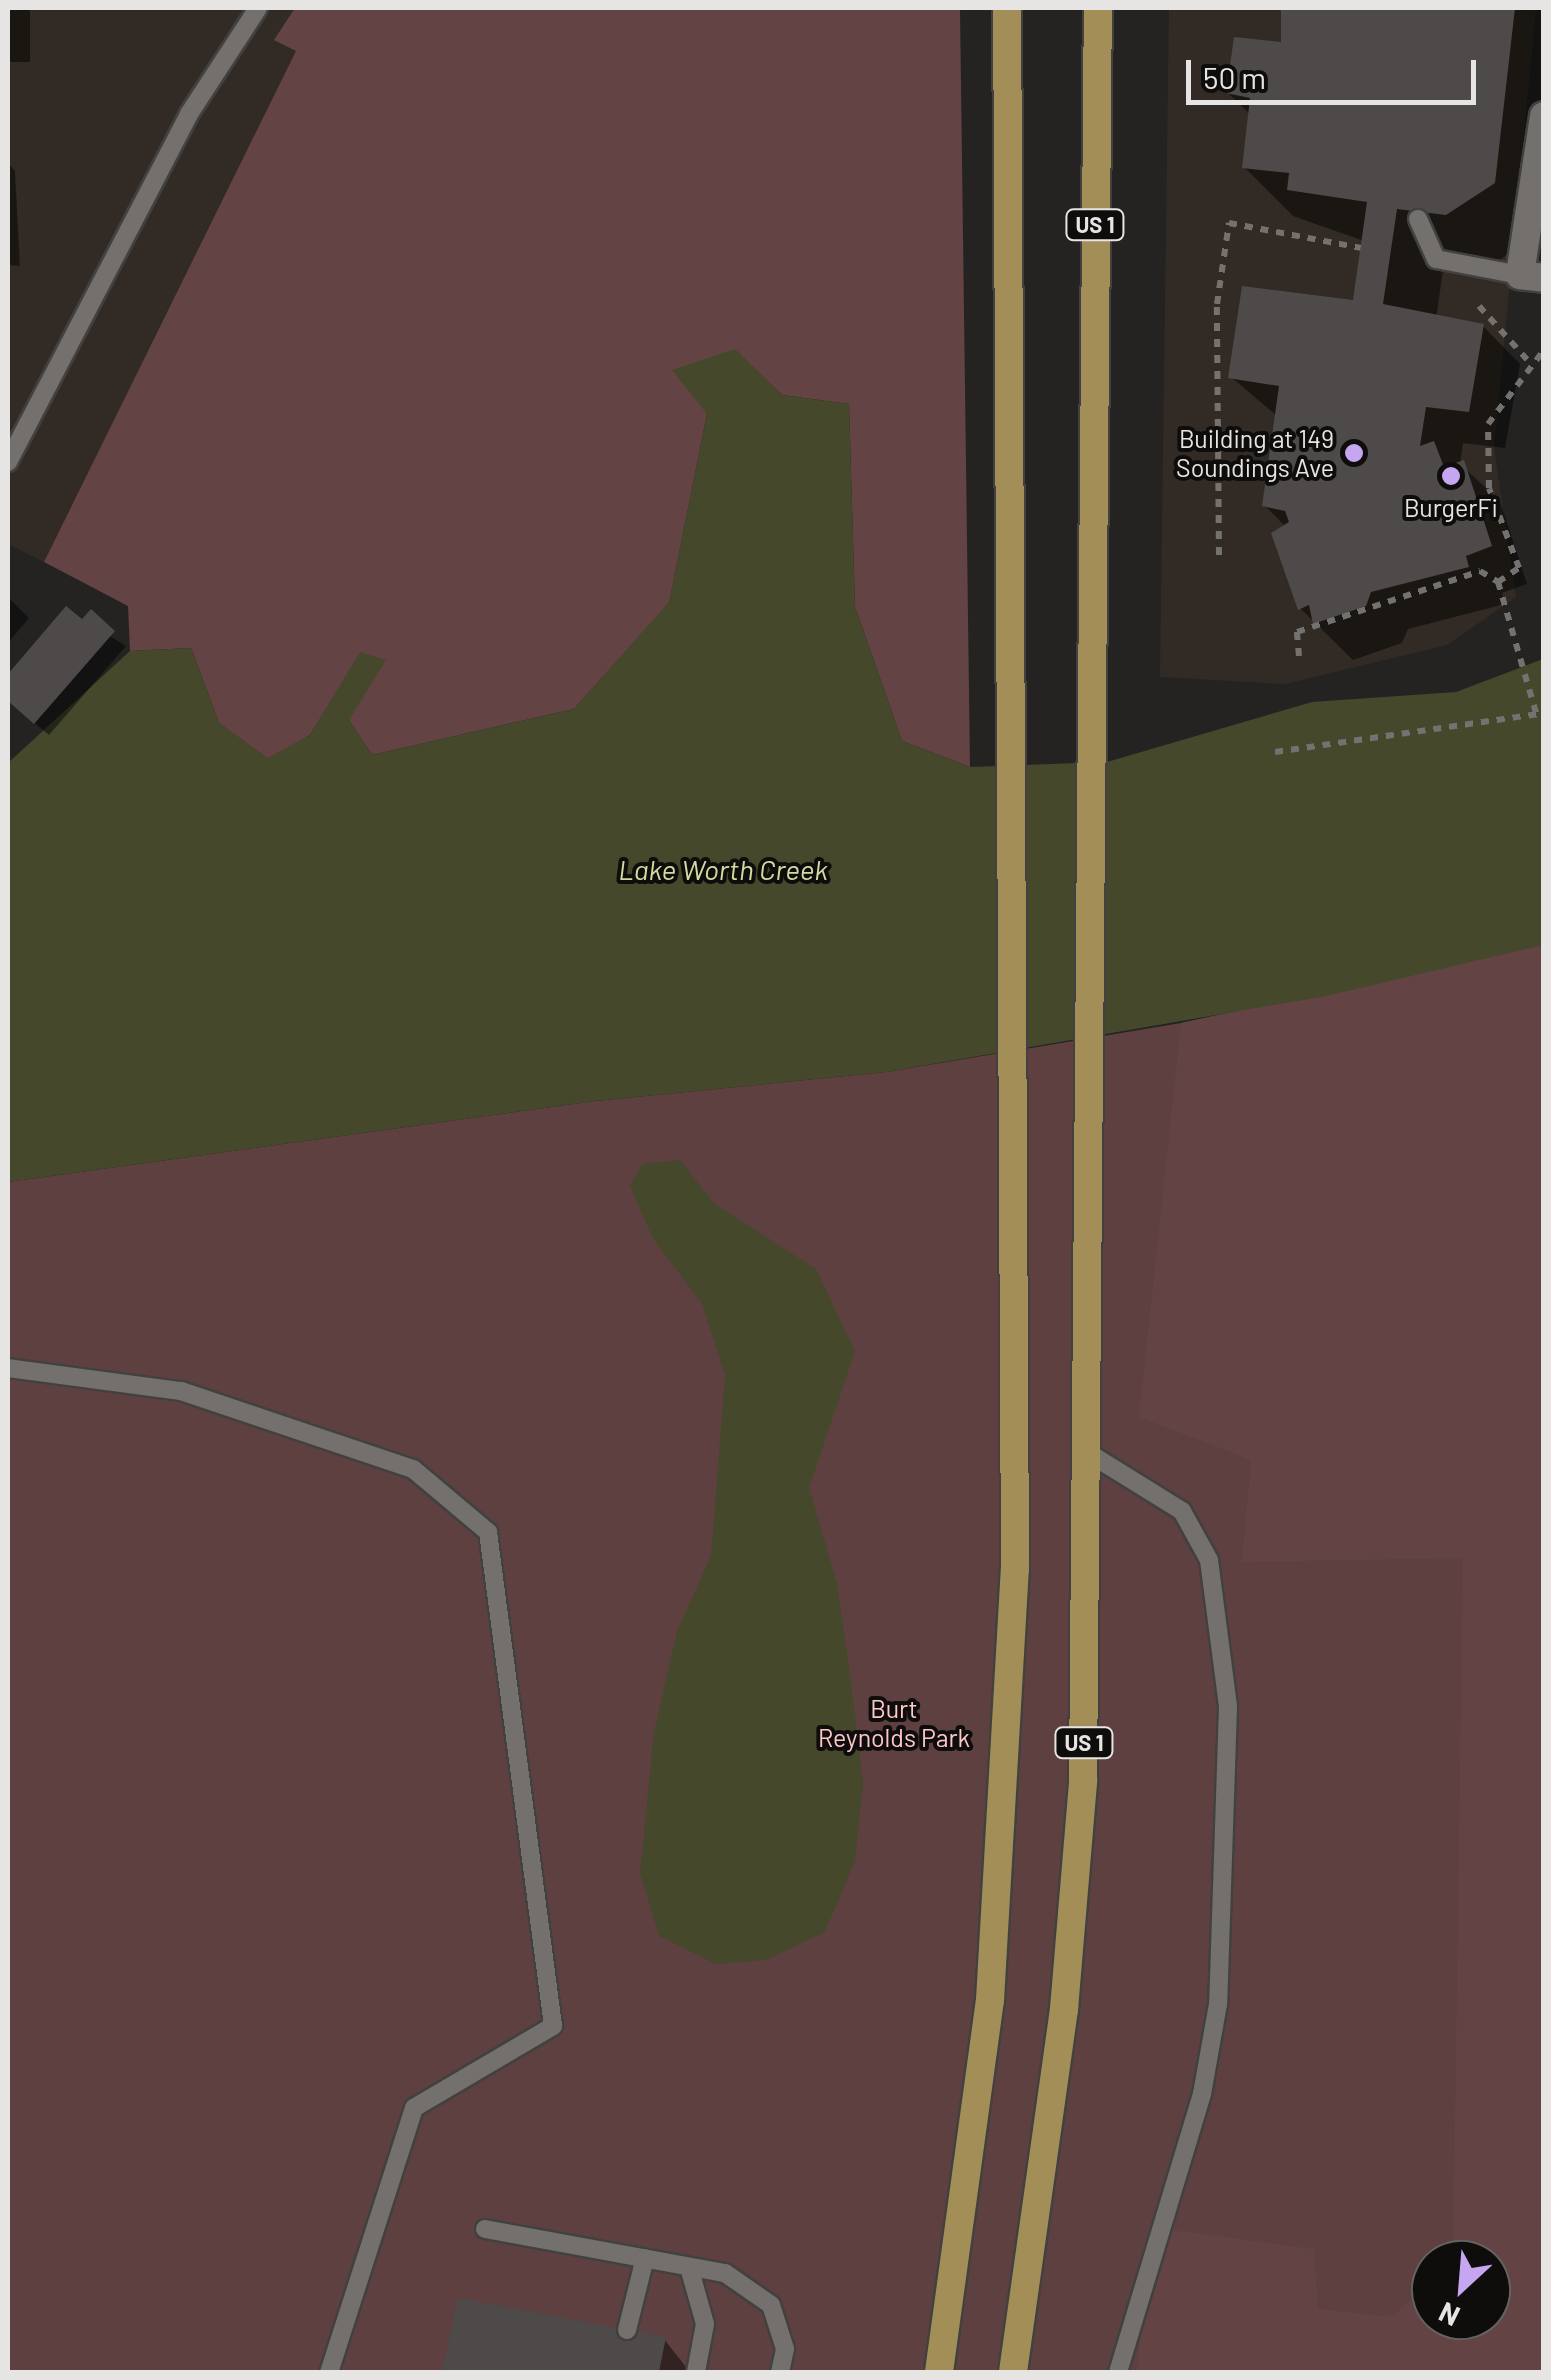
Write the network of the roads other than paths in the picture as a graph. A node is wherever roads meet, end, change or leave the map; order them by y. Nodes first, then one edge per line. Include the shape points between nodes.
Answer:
1 (258, 8) edge
2 (1007, 8) edge
3 (1098, 8) edge
4 (1544, 116) edge
5 (1418, 219) dead end
6 (1532, 277) edge
7 (8, 462) edge
8 (8, 1368) edge
9 (1090, 1454) junction
10 (485, 2229) dead end
11 (645, 2258) junction
12 (689, 2267) junction
13 (628, 2330) dead end
14 (329, 2372) edge
15 (696, 2372) edge
16 (780, 2372) edge
17 (939, 2372) edge
18 (1013, 2372) edge
19 (1118, 2372) edge

1 - 7 lane via 189,114
2 - 17 main road via 1016,1125 1006,1782 969,2187
3 - 9 main road, US 1 via 1089,713
4 - 6 street
5 - 6 lane via 1436,259
8 - 14 lane via 181,1391 412,1469 488,1532 554,2026 414,2108
9 - 18 main road, US 1 via 1083,1781 1064,2009
9 - 19 lane via 1182,1511 1209,1560 1228,1707 1218,2004 1198,2110
10 - 11 lane
11 - 12 lane
11 - 13 lane
12 - 15 lane via 705,2324
12 - 16 lane via 725,2273 772,2305 785,2348

